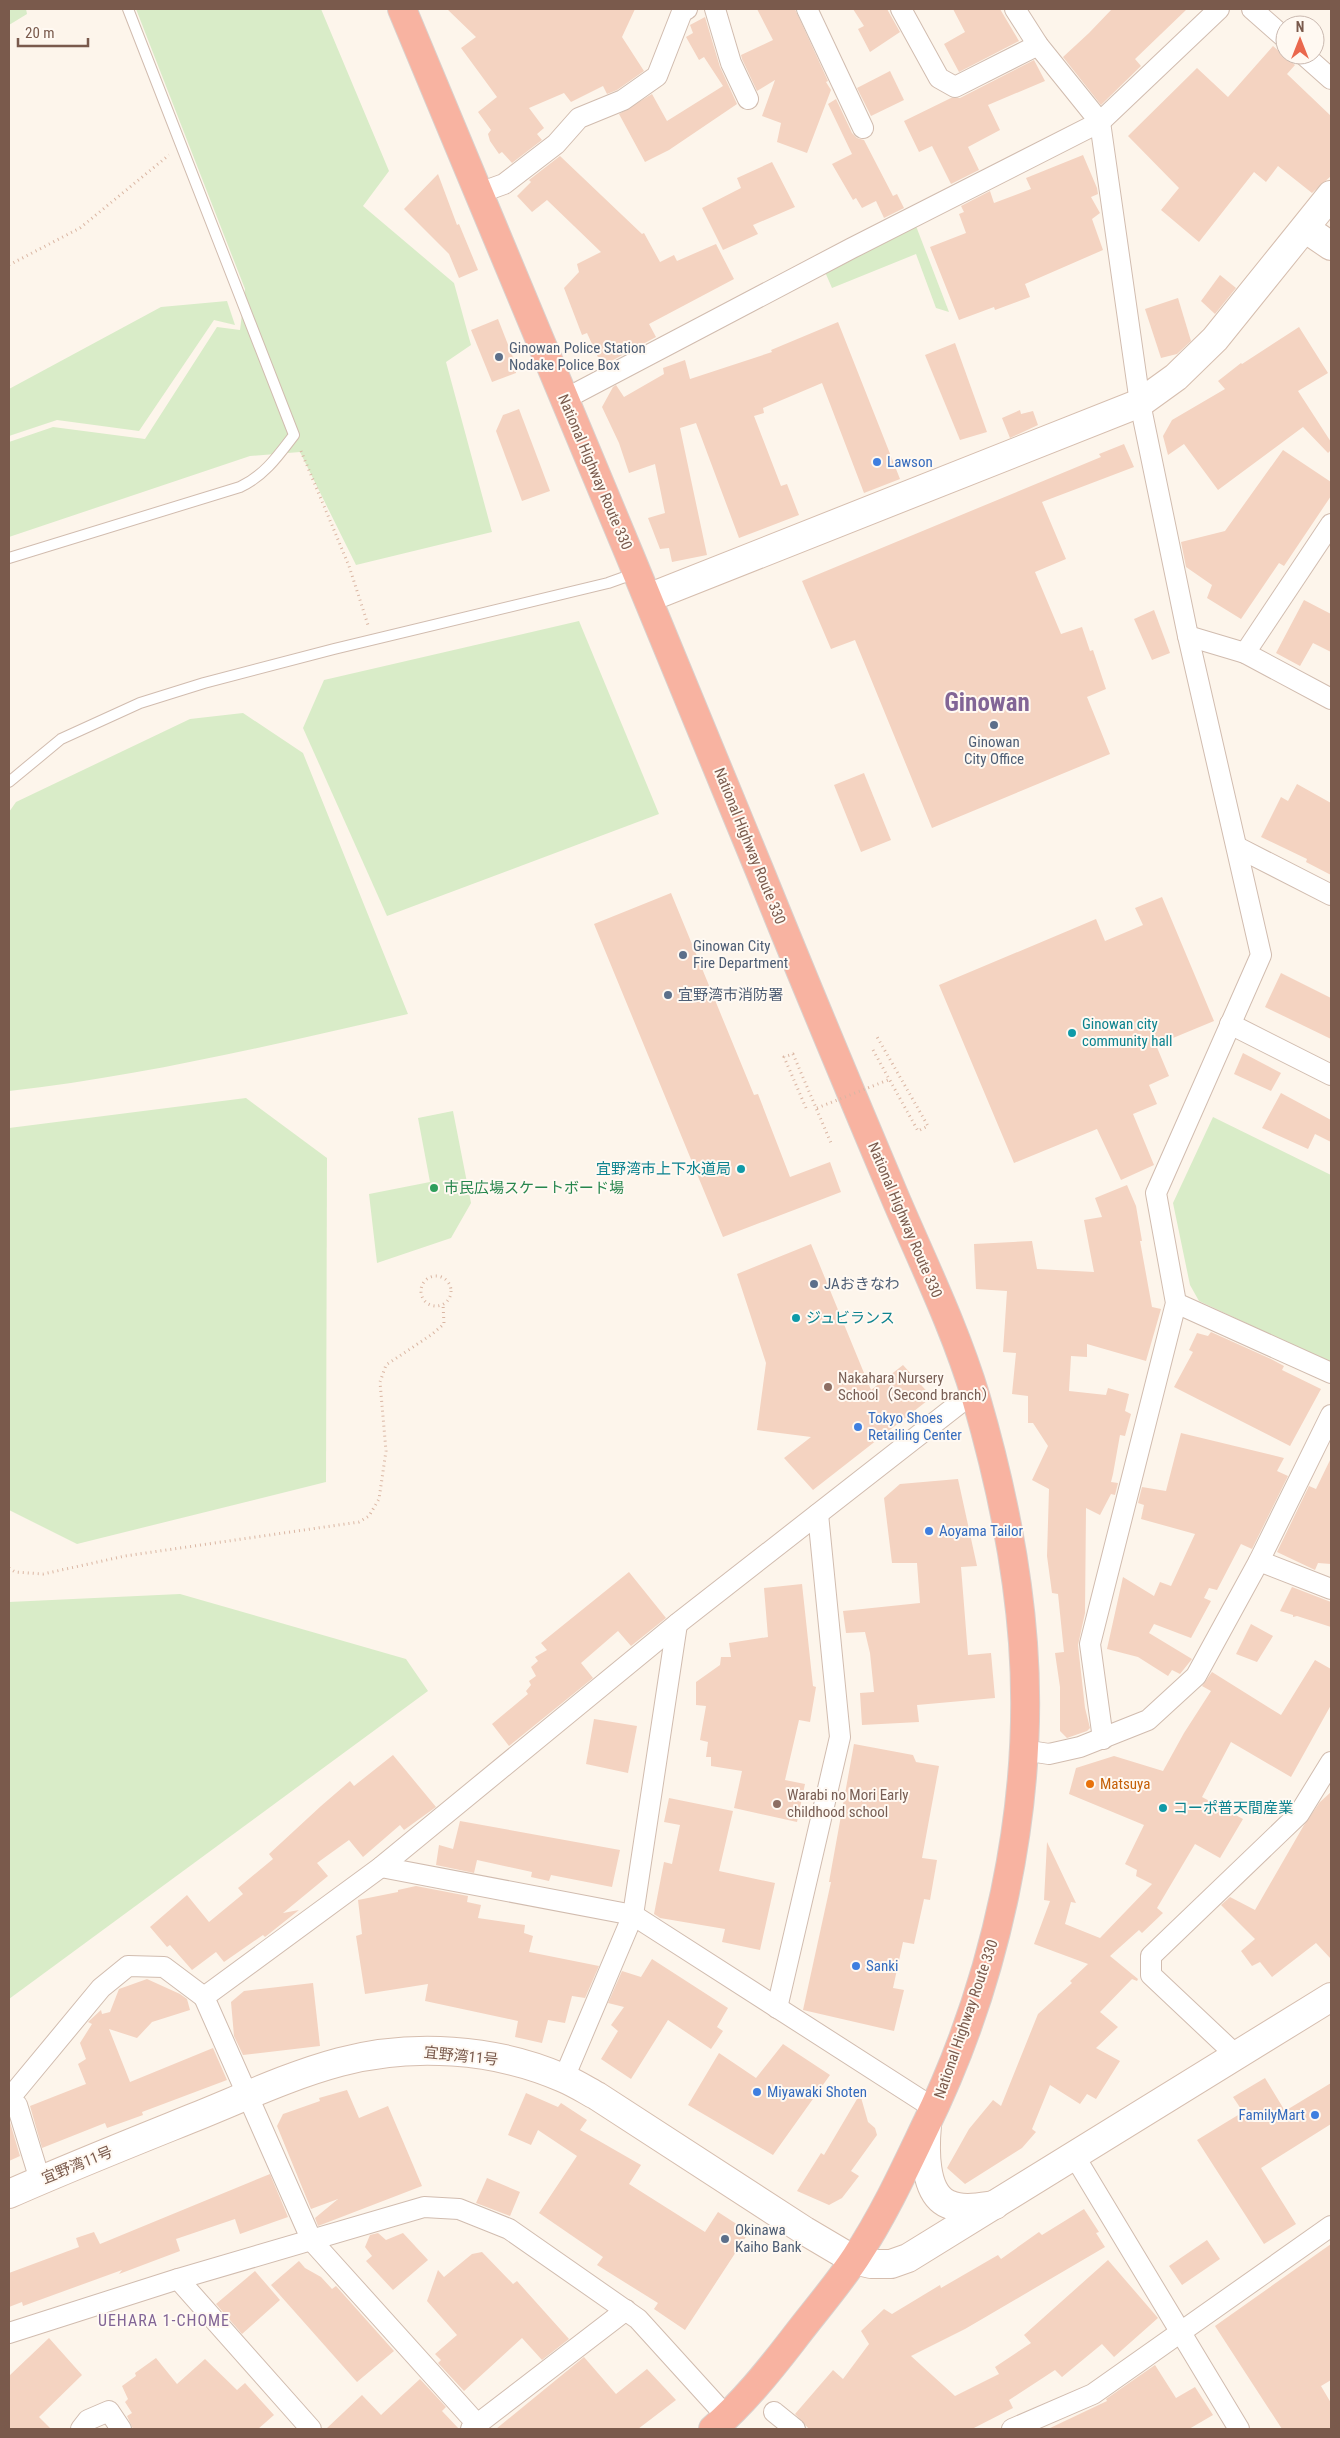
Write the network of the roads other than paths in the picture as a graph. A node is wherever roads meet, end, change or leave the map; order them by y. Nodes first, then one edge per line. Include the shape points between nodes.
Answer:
1 (128, 9) edge
2 (402, 9) edge
3 (716, 9) edge
4 (807, 9) edge
5 (901, 9) edge
6 (1015, 9) edge
7 (1219, 9) edge
8 (1252, 9) edge
9 (682, 10) edge
10 (1275, 29) edge
11 (1038, 45) junction
12 (1315, 65) edge
13 (1331, 79) edge
14 (748, 99) dead end
15 (1100, 122) junction
16 (863, 128) dead end
17 (479, 193) junction
18 (1331, 195) edge
19 (1306, 229) junction
20 (1331, 246) edge
21 (565, 399) junction
22 (1140, 403) junction
23 (1331, 524) edge
24 (9, 558) edge
25 (637, 572) junction
26 (648, 598) junction
27 (1188, 636) junction
28 (1245, 652) junction
29 (1331, 699) edge
30 (9, 782) edge
31 (1237, 847) junction
32 (1331, 895) edge
33 (1230, 1024) junction
34 (1331, 1075) edge
35 (1176, 1303) junction
36 (1331, 1373) edge
37 (974, 1392) junction
38 (1331, 1415) edge
39 (818, 1514) junction
40 (1260, 1561) junction
41 (1331, 1589) edge
42 (677, 1624) junction
43 (1103, 1739) junction
44 (1023, 1750) junction
45 (1331, 1762) edge
46 (381, 1867) junction
47 (633, 1915) junction
48 (204, 1997) junction
49 (1331, 1997) edge
50 (778, 2008) junction
51 (1237, 2056) junction
52 (564, 2078) junction
53 (247, 2096) junction
54 (9, 2099) edge
55 (931, 2117) junction
56 (1075, 2157) junction
57 (40, 2180) junction
58 (9, 2194) edge
59 (996, 2205) junction
60 (1331, 2226) edge
61 (312, 2241) junction
62 (854, 2260) junction
63 (178, 2279) junction
64 (626, 2310) junction
65 (1182, 2332) junction
66 (9, 2333) edge
67 (774, 2412) dead end
68 (720, 2423) edge
69 (1035, 2425) edge
70 (474, 2427) edge
71 (81, 2429) edge
72 (121, 2429) edge
73 (312, 2429) edge
74 (795, 2429) edge
75 (1012, 2429) edge
76 (1239, 2429) edge

1 - 24 lane via 294,435 256,479 240,488
2 - 17 highway, National Highway Route 330
3 - 14 street via 731,63
4 - 16 street
5 - 11 street via 939,78 954,87
6 - 11 street
7 - 15 street
8 - 10 street
9 - 17 street via 657,76 623,100 580,118 556,144 504,184
11 - 15 street
12 - 13 street
15 - 21 street
15 - 22 street
17 - 21 highway, National Highway Route 330
18 - 19 street
19 - 20 street
19 - 22 street via 1216,340 1176,377
21 - 25 highway, National Highway Route 330
22 - 26 street
22 - 27 street
23 - 28 street
25 - 26 highway, National Highway Route 330
25 - 30 lane via 608,583 372,639 140,703 61,739
26 - 37 highway, National Highway Route 330 via 813,1003 961,1352
27 - 28 street
27 - 31 street
28 - 29 street
31 - 32 street
31 - 33 street via 1261,955
33 - 34 street
33 - 35 street via 1156,1192
35 - 36 street
35 - 43 street via 1090,1644
37 - 39 street
37 - 44 highway, National Highway Route 330 via 1006,1520 1016,1582 1023,1645
38 - 40 street
39 - 42 street
39 - 50 street via 840,1737
40 - 41 street
40 - 43 street via 1196,1676 1148,1720
42 - 46 street
42 - 47 street
43 - 44 street via 1049,1754
44 - 55 highway, National Highway Route 330 via 1012,1852 996,1932 974,2007
45 - 51 street via 1299,1814 1151,1956 1151,1976
46 - 47 street
46 - 48 street
47 - 50 street
47 - 52 street
48 - 53 street
48 - 54 street via 164,1967 128,1966 101,1988
49 - 51 street
50 - 55 street
51 - 56 street
52 - 53 street, 宜野湾11号 via 471,2054 402,2052 339,2062
52 - 62 street, 宜野湾11号
53 - 57 street, 宜野湾11号
53 - 61 street
54 - 57 street via 17,2105
55 - 59 street via 925,2146 928,2176 938,2195 948,2204 966,2208
55 - 62 highway, National Highway Route 330 via 896,2190
56 - 59 street
56 - 65 street
57 - 58 street, 宜野湾11号
59 - 62 street via 908,2258 891,2264
60 - 65 street
61 - 63 street
61 - 64 street via 424,2207 459,2210 509,2229
61 - 70 street
62 - 68 highway, National Highway Route 330 via 783,2352
63 - 66 street
63 - 73 street
64 - 68 street via 638,2319
64 - 70 street
65 - 69 street via 1092,2394
65 - 76 street
67 - 74 street
69 - 75 street
71 - 72 street via 88,2420 109,2411

